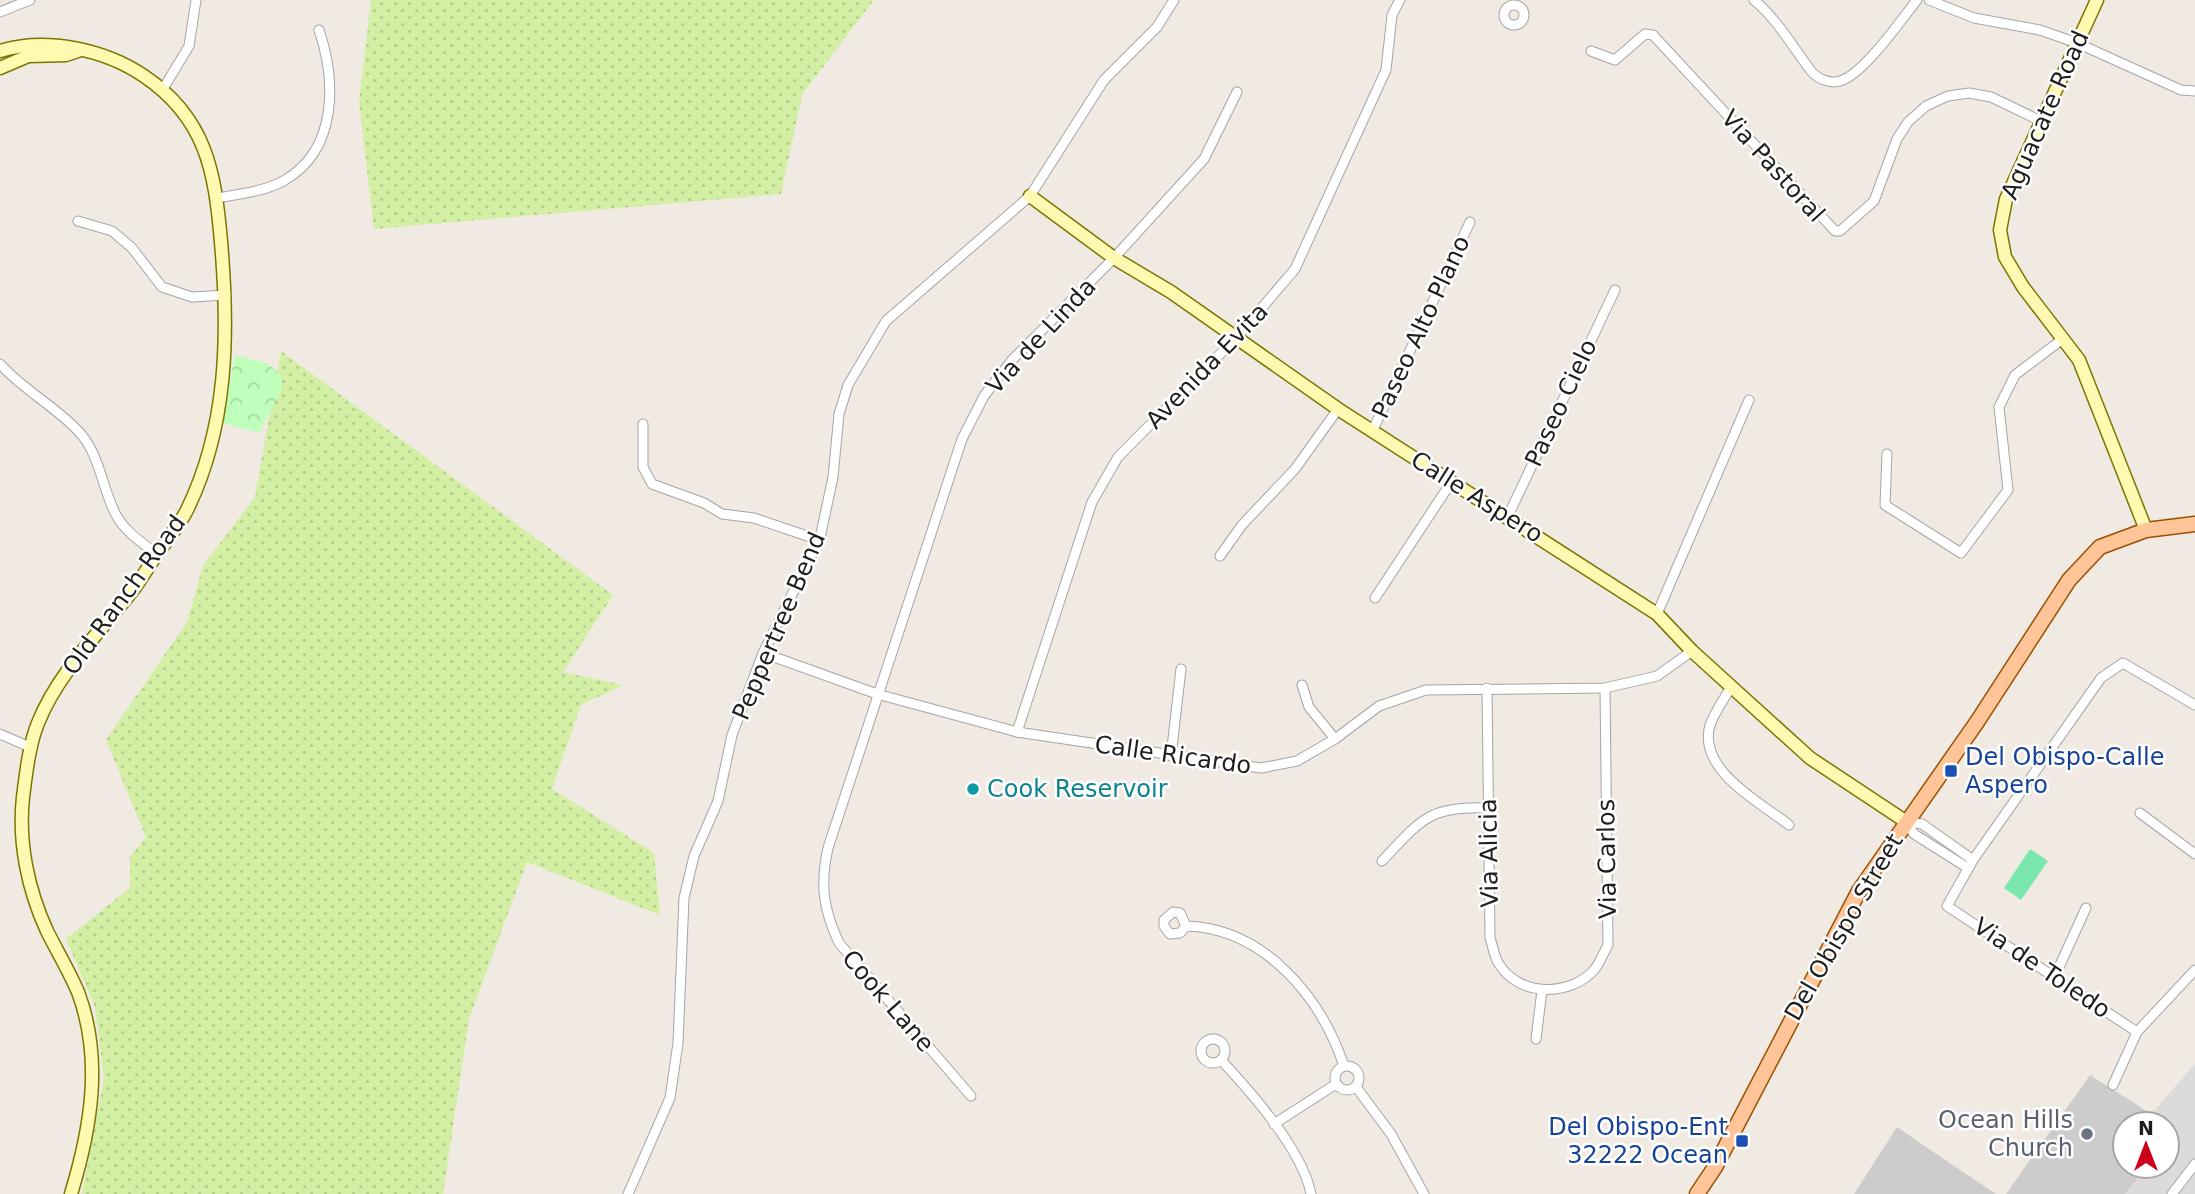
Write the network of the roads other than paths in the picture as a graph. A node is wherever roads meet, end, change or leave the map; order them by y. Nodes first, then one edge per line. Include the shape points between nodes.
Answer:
1 (30, 0) edge
2 (196, 0) edge
3 (1174, 0) edge
4 (1400, 0) edge
5 (1754, 0) edge
6 (1917, 0) edge
7 (1929, 0) edge
8 (2097, 0) edge
9 (0, 12) edge
10 (319, 30) dead end
11 (2077, 43) junction
12 (0, 51) edge
13 (78, 51) junction
14 (1591, 51) dead end
15 (0, 68) edge
16 (163, 89) junction
17 (2195, 91) edge
18 (1237, 92) dead end
19 (2041, 121) junction
20 (1030, 196) junction
21 (217, 198) junction
22 (78, 221) dead end
23 (1470, 222) dead end
24 (1114, 258) junction
25 (1615, 290) dead end
26 (226, 295) junction
27 (1237, 337) junction
28 (2064, 338) junction
29 (0, 363) edge
30 (1749, 400) dead end
31 (1338, 409) junction
32 (642, 424) dead end
33 (1372, 432) junction
34 (1887, 454) dead end
35 (1452, 481) junction
36 (1508, 516) junction
37 (2195, 524) edge
38 (2146, 530) junction
39 (819, 540) junction
40 (157, 554) junction
41 (1220, 556) dead end
42 (1375, 598) dead end
43 (1657, 614) junction
44 (1692, 651) junction
45 (763, 653) junction
46 (1181, 669) dead end
47 (1302, 685) dead end
48 (1731, 687) junction
49 (1486, 688) junction
50 (1605, 688) junction
51 (877, 694) junction
52 (2195, 705) edge
53 (1017, 732) junction
54 (0, 734) edge
55 (1335, 739) junction
56 (32, 748) junction
57 (1171, 756) junction
58 (1488, 808) junction
59 (2140, 813) dead end
60 (1905, 821) junction
61 (1789, 825) dead end
62 (2195, 854) edge
63 (1382, 861) dead end
64 (1971, 864) junction
65 (2086, 908) dead end
66 (1186, 926) dead end
67 (2195, 970) edge
68 (2054, 976) junction
69 (1542, 990) junction
70 (2137, 1032) junction
71 (1536, 1039) dead end
72 (1222, 1060) dead end
73 (1344, 1066) junction
74 (1336, 1084) junction
75 (2113, 1085) dead end
76 (1356, 1087) junction
77 (971, 1096) dead end
78 (1274, 1124) junction
79 (2195, 1164) edge
80 (71, 1194) edge
81 (628, 1194) edge
82 (1311, 1194) edge
83 (1424, 1194) edge
84 (1696, 1194) edge
85 (2172, 1194) edge

1 - 9 street
2 - 16 street via 189,46
3 - 20 street, Peppertree Bend via 1157,27 1104,80
4 - 27 street, Avenida Evita via 1392,15 1386,70 1295,269
5 - 6 street via 1773,16 1812,72 1833,82 1861,66
7 - 11 street via 1973,18 2040,30
8 - 11 street, Aguacate Road
10 - 21 street via 329,59 330,88 328,124 319,144 286,180
11 - 17 street via 2181,90
11 - 19 street, Aguacate Road
12 - 13 street, Old Ranch Road via 62,44
13 - 15 street, Old Ranch Road via 28,57
13 - 16 street, Old Ranch Road via 104,56
14 - 19 street, Via Pastoral via 1615,60 1645,34 1653,35 1835,231 1874,201 1888,157 1908,122 1936,100 1980,95
16 - 21 street, Old Ranch Road via 201,138
18 - 24 street, Via de Linda via 1204,159
19 - 28 street, Aguacate Road via 2006,199 2000,230 2012,270
20 - 24 street, Calle Aspero
20 - 39 street, Peppertree Bend via 886,321 862,359 839,414 833,477
21 - 26 street, Old Ranch Road
22 - 26 street via 112,231 132,248 162,287 192,297
23 - 33 street, Paseo Alto Plano
24 - 27 street, Calle Aspero
24 - 51 street, Via de Linda via 1012,360 984,396 962,439
25 - 36 street, Paseo Cielo
26 - 40 street, Old Ranch Road via 226,363 212,442 186,513
27 - 31 street, Calle Aspero
27 - 53 street, Avenida Evita via 1118,457 1091,502
28 - 34 street via 2015,375 1999,407 2008,491 1961,553 1885,505
28 - 38 street, Aguacate Road via 2091,388
29 - 40 street via 14,380 83,436 115,514
30 - 43 street
31 - 33 street, Calle Aspero
31 - 41 street via 1295,469 1242,525
32 - 39 street via 643,467 658,488 722,514 754,518
33 - 35 street, Calle Aspero
35 - 36 street, Calle Aspero
35 - 42 street
36 - 43 street, Calle Aspero
37 - 38 main road, Del Obispo Street
38 - 60 main road, Del Obispo Street via 2100,547 2084,561
39 - 45 street, Peppertree Bend
40 - 56 street, Old Ranch Road via 65,674 38,724
43 - 44 street, Calle Aspero
44 - 48 street, Calle Aspero
44 - 50 street, Calle Ricardo via 1657,676
45 - 51 street, Calle Ricardo
45 - 81 street, Peppertree Bend via 732,735 718,801 694,856 684,898 678,1043 670,1098
46 - 57 street
47 - 55 street via 1309,707
48 - 60 street, Calle Aspero via 1810,758
48 - 61 street via 1710,726 1710,752 1723,773
49 - 50 street, Calle Ricardo
49 - 55 street, Calle Ricardo via 1426,690 1379,706
49 - 58 street, Via Alicia
50 - 69 street, Via Carlos via 1608,944 1595,969 1572,986
51 - 53 street, Calle Ricardo
51 - 77 street, Cook Lane via 828,848 822,888 827,917 845,951
52 - 64 street via 2123,663 2101,678
53 - 57 street, Calle Ricardo
54 - 56 street
55 - 57 street, Calle Ricardo via 1297,761 1261,768
56 - 80 street, Old Ranch Road via 22,819 30,882 47,931 78,994 92,1061 89,1129
58 - 63 street via 1453,807 1422,819
58 - 69 street, Via Alicia via 1490,938 1499,965 1519,983
59 - 62 street
60 - 64 street, Calle Aspero via 1922,824
60 - 84 main road, Del Obispo Street via 1841,924 1715,1167
64 - 68 street, Via de Toledo via 1947,906
65 - 68 street
66 - 73 street via 1205,926 1242,940 1295,978 1325,1019
67 - 70 street
68 - 70 street, Via de Toledo
69 - 71 street
70 - 75 street
72 - 78 street
73 - 74 street via 1338,1070
73 - 76 street via 1358,1072
74 - 76 street via 1346,1090
74 - 78 street
76 - 83 street via 1391,1135
78 - 82 street
79 - 85 street

